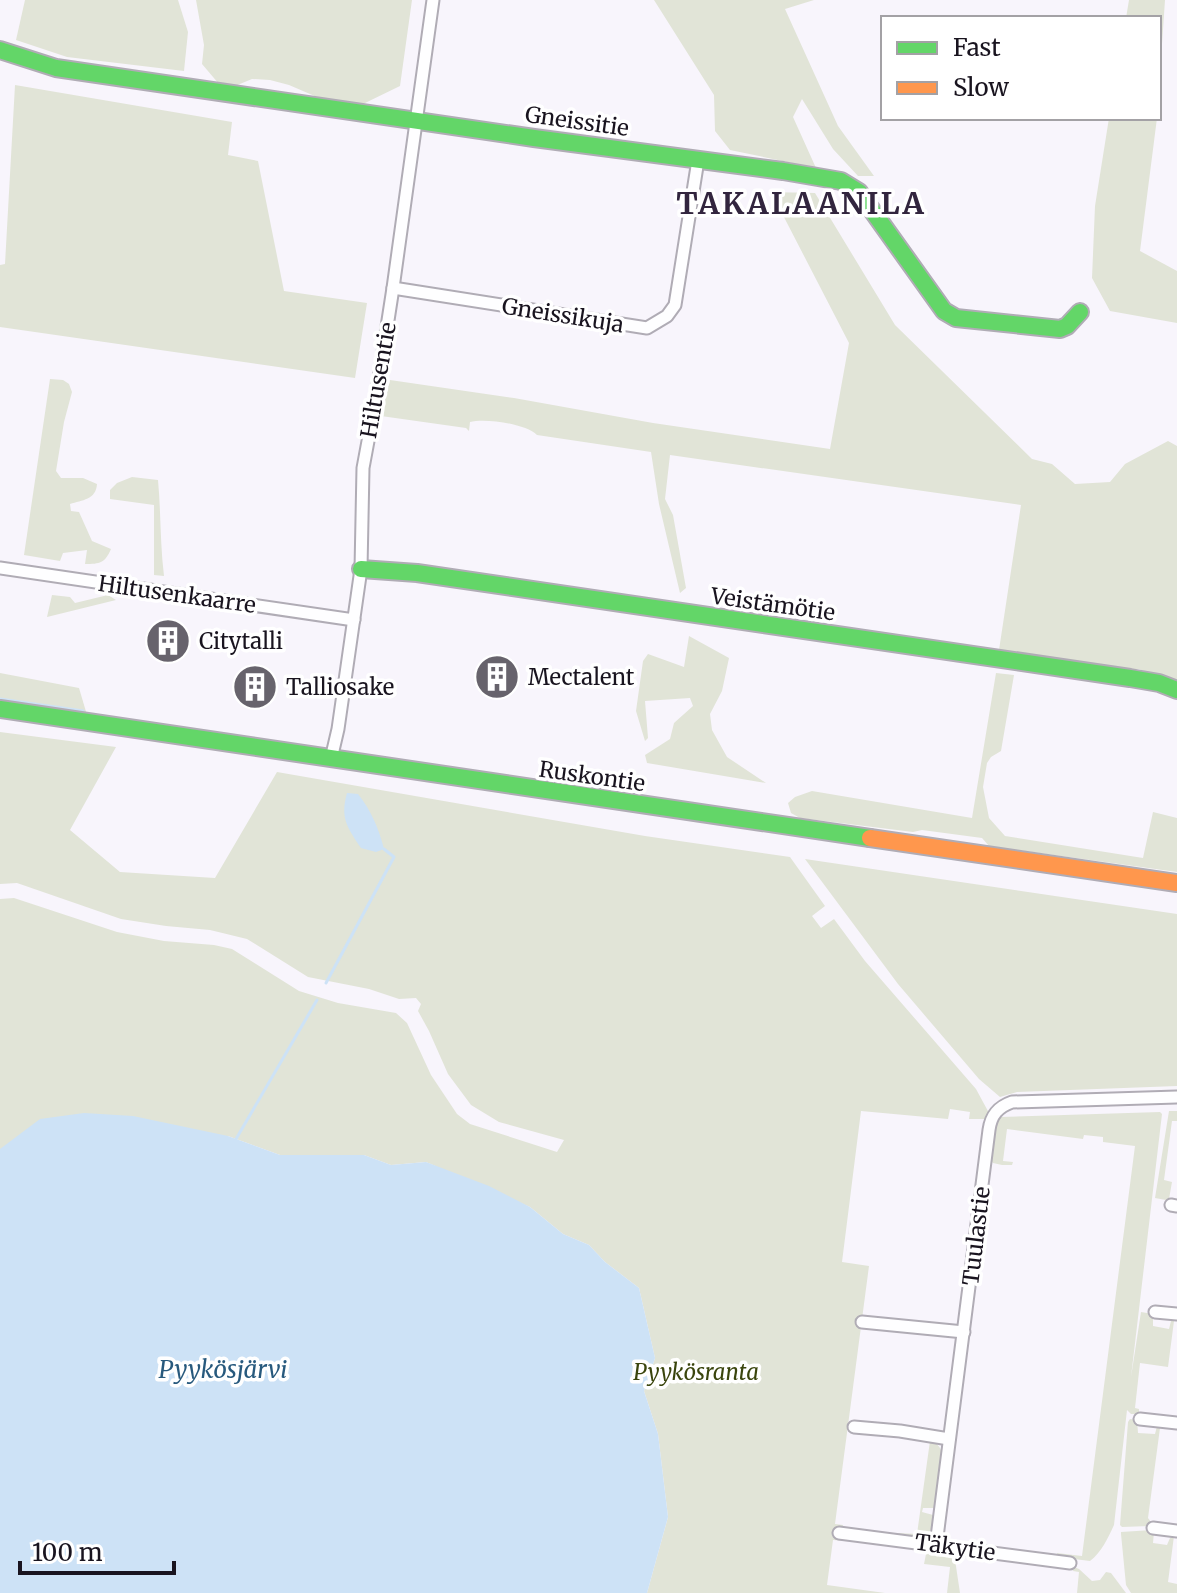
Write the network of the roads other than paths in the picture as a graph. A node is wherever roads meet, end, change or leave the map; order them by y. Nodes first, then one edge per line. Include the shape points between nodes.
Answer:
1 (433, 0) edge
2 (0, 50) edge
3 (416, 121) junction
4 (698, 160) junction
5 (393, 288) junction
6 (1080, 312) dead end
7 (0, 568) edge
8 (361, 569) junction
9 (354, 620) junction
10 (1177, 690) edge
11 (0, 709) edge
12 (331, 759) junction
13 (1177, 883) edge
14 (1177, 1097) edge
15 (1155, 1312) dead end
16 (1177, 1314) edge
17 (862, 1322) dead end
18 (964, 1332) junction
19 (1140, 1419) dead end
20 (1177, 1423) edge
21 (854, 1427) dead end
22 (949, 1439) junction
23 (1153, 1528) dead end
24 (1177, 1531) edge
25 (839, 1533) dead end
26 (936, 1545) junction
27 (1070, 1563) dead end

1 - 3 street, Hiltusentie
2 - 3 street, Gneissitie via 56,68
3 - 4 street, Gneissitie
3 - 5 street, Hiltusentie
4 - 5 street, Gneissikuja via 675,305 647,328
4 - 6 street, Gneissitie via 841,181 859,192 944,311 956,318 1060,329
5 - 8 street, Hiltusentie via 363,468
7 - 9 street, Hiltusenkaarre
8 - 9 street, Hiltusentie
8 - 10 street, Veistämötie via 1130,678
9 - 12 street, Hiltusentie
11 - 12 street, Ruskontie
12 - 13 street, Ruskontie
14 - 18 street, Tuulastie via 1001,1106 989,1130
15 - 16 street
17 - 18 street
18 - 22 street, Tuulastie
19 - 20 street
21 - 22 street
22 - 26 street, Tuulastie
23 - 24 street
25 - 26 street, Täkytie
26 - 27 street, Täkytie

